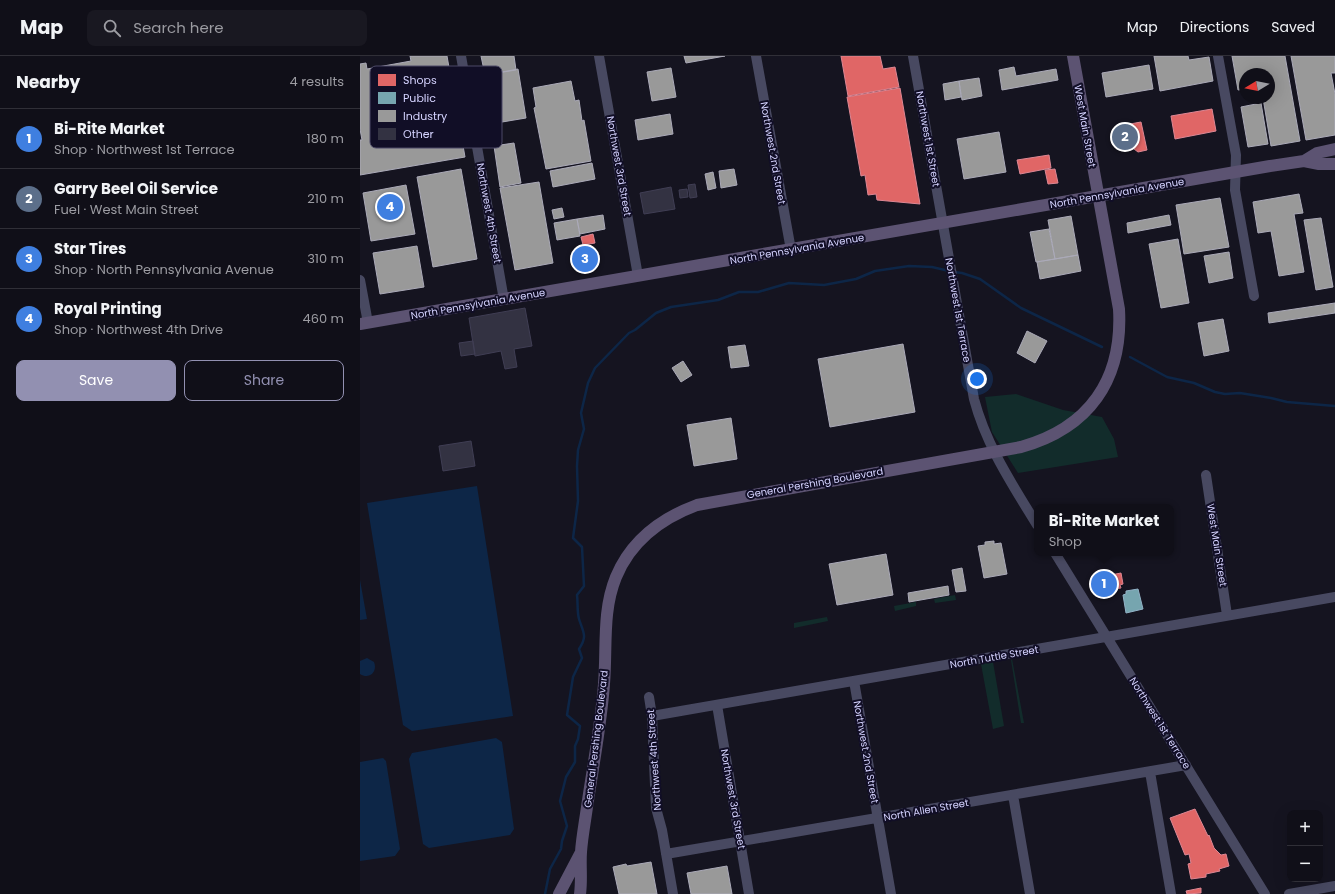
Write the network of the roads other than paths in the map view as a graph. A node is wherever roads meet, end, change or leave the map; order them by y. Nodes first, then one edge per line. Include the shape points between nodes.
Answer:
1 (461, 56) edge
2 (599, 56) edge
3 (756, 56) edge
4 (913, 56) edge
5 (1073, 56) edge
6 (1218, 56) edge
7 (463, 66) edge
8 (477, 148) edge
9 (1335, 149) edge
10 (1304, 161) junction
11 (1335, 164) edge
12 (1235, 172) junction
13 (1098, 196) junction
14 (944, 223) junction
15 (791, 250) junction
16 (638, 276) junction
17 (360, 280) edge
18 (1254, 296) dead end
19 (504, 300) junction
20 (364, 323) edge
21 (993, 451) junction
22 (1206, 475) dead end
23 (1034, 520) edge
24 (1056, 556) edge
25 (1335, 597) edge
26 (1227, 615) junction
27 (1107, 637) junction
28 (854, 681) junction
29 (649, 697) dead end
30 (717, 705) junction
31 (652, 716) junction
32 (1186, 765) junction
33 (1150, 772) junction
34 (1013, 795) junction
35 (878, 818) junction
36 (740, 841) junction
37 (581, 852) junction
38 (666, 854) junction
39 (1335, 886) edge
40 (559, 894) edge
41 (580, 894) edge
42 (673, 894) edge
43 (750, 894) edge
44 (891, 894) edge
45 (1030, 894) edge
46 (1171, 894) edge
47 (1265, 894) edge
48 (1289, 894) edge

1 - 7 street, Northwest 4th Street
2 - 16 street, Northwest 3rd Street
3 - 15 street, Northwest 2nd Street
4 - 14 street, Northwest 1st Street
5 - 13 main road, West Main Street
6 - 12 street via 1236,155
8 - 19 street, Northwest 4th Street
9 - 10 main road via 1317,153
10 - 11 main road
10 - 12 main road, North Pennsylvania Avenue
12 - 13 main road, North Pennsylvania Avenue
12 - 18 street via 1235,190
13 - 14 main road, North Pennsylvania Avenue
13 - 21 main road, General Pershing Boulevard via 1120,323 1117,350 1109,377 1092,405 1070,426 1038,442
14 - 15 main road, North Pennsylvania Avenue
14 - 21 street, Northwest 1st Terrace via 976,405
15 - 16 main road, North Pennsylvania Avenue
16 - 19 main road, North Pennsylvania Avenue
17 - 20 street
19 - 20 main road, North Pennsylvania Avenue
21 - 23 street, Northwest 1st Terrace
21 - 37 main road, General Pershing Boulevard via 697,505 657,525 643,537 616,576 608,603 603,698
22 - 26 street, West Main Street
24 - 27 street, Northwest 1st Terrace
25 - 26 street, North Tuttle Street
26 - 27 street, North Tuttle Street
27 - 28 street, North Tuttle Street
27 - 32 street, Northwest 1st Terrace
28 - 30 street, North Tuttle Street
28 - 35 street, Northwest 2nd Street
29 - 31 street, Northwest 4th Street
30 - 31 street, North Tuttle Street
30 - 36 street, Northwest 3rd Street
31 - 38 street, Northwest 4th Street via 656,808
32 - 33 street, North Allen Street
32 - 47 street, Northwest 1st Terrace
33 - 34 street, North Allen Street
33 - 46 street
34 - 35 street, North Allen Street
34 - 45 street
35 - 36 street, North Allen Street
35 - 44 street, Northwest 2nd Street
36 - 38 street, North Allen Street
36 - 43 street, Northwest 3rd Street
37 - 40 main road, General Pershing Boulevard
37 - 41 main road, General Pershing Boulevard
38 - 42 street, Northwest 4th Street
39 - 48 street

